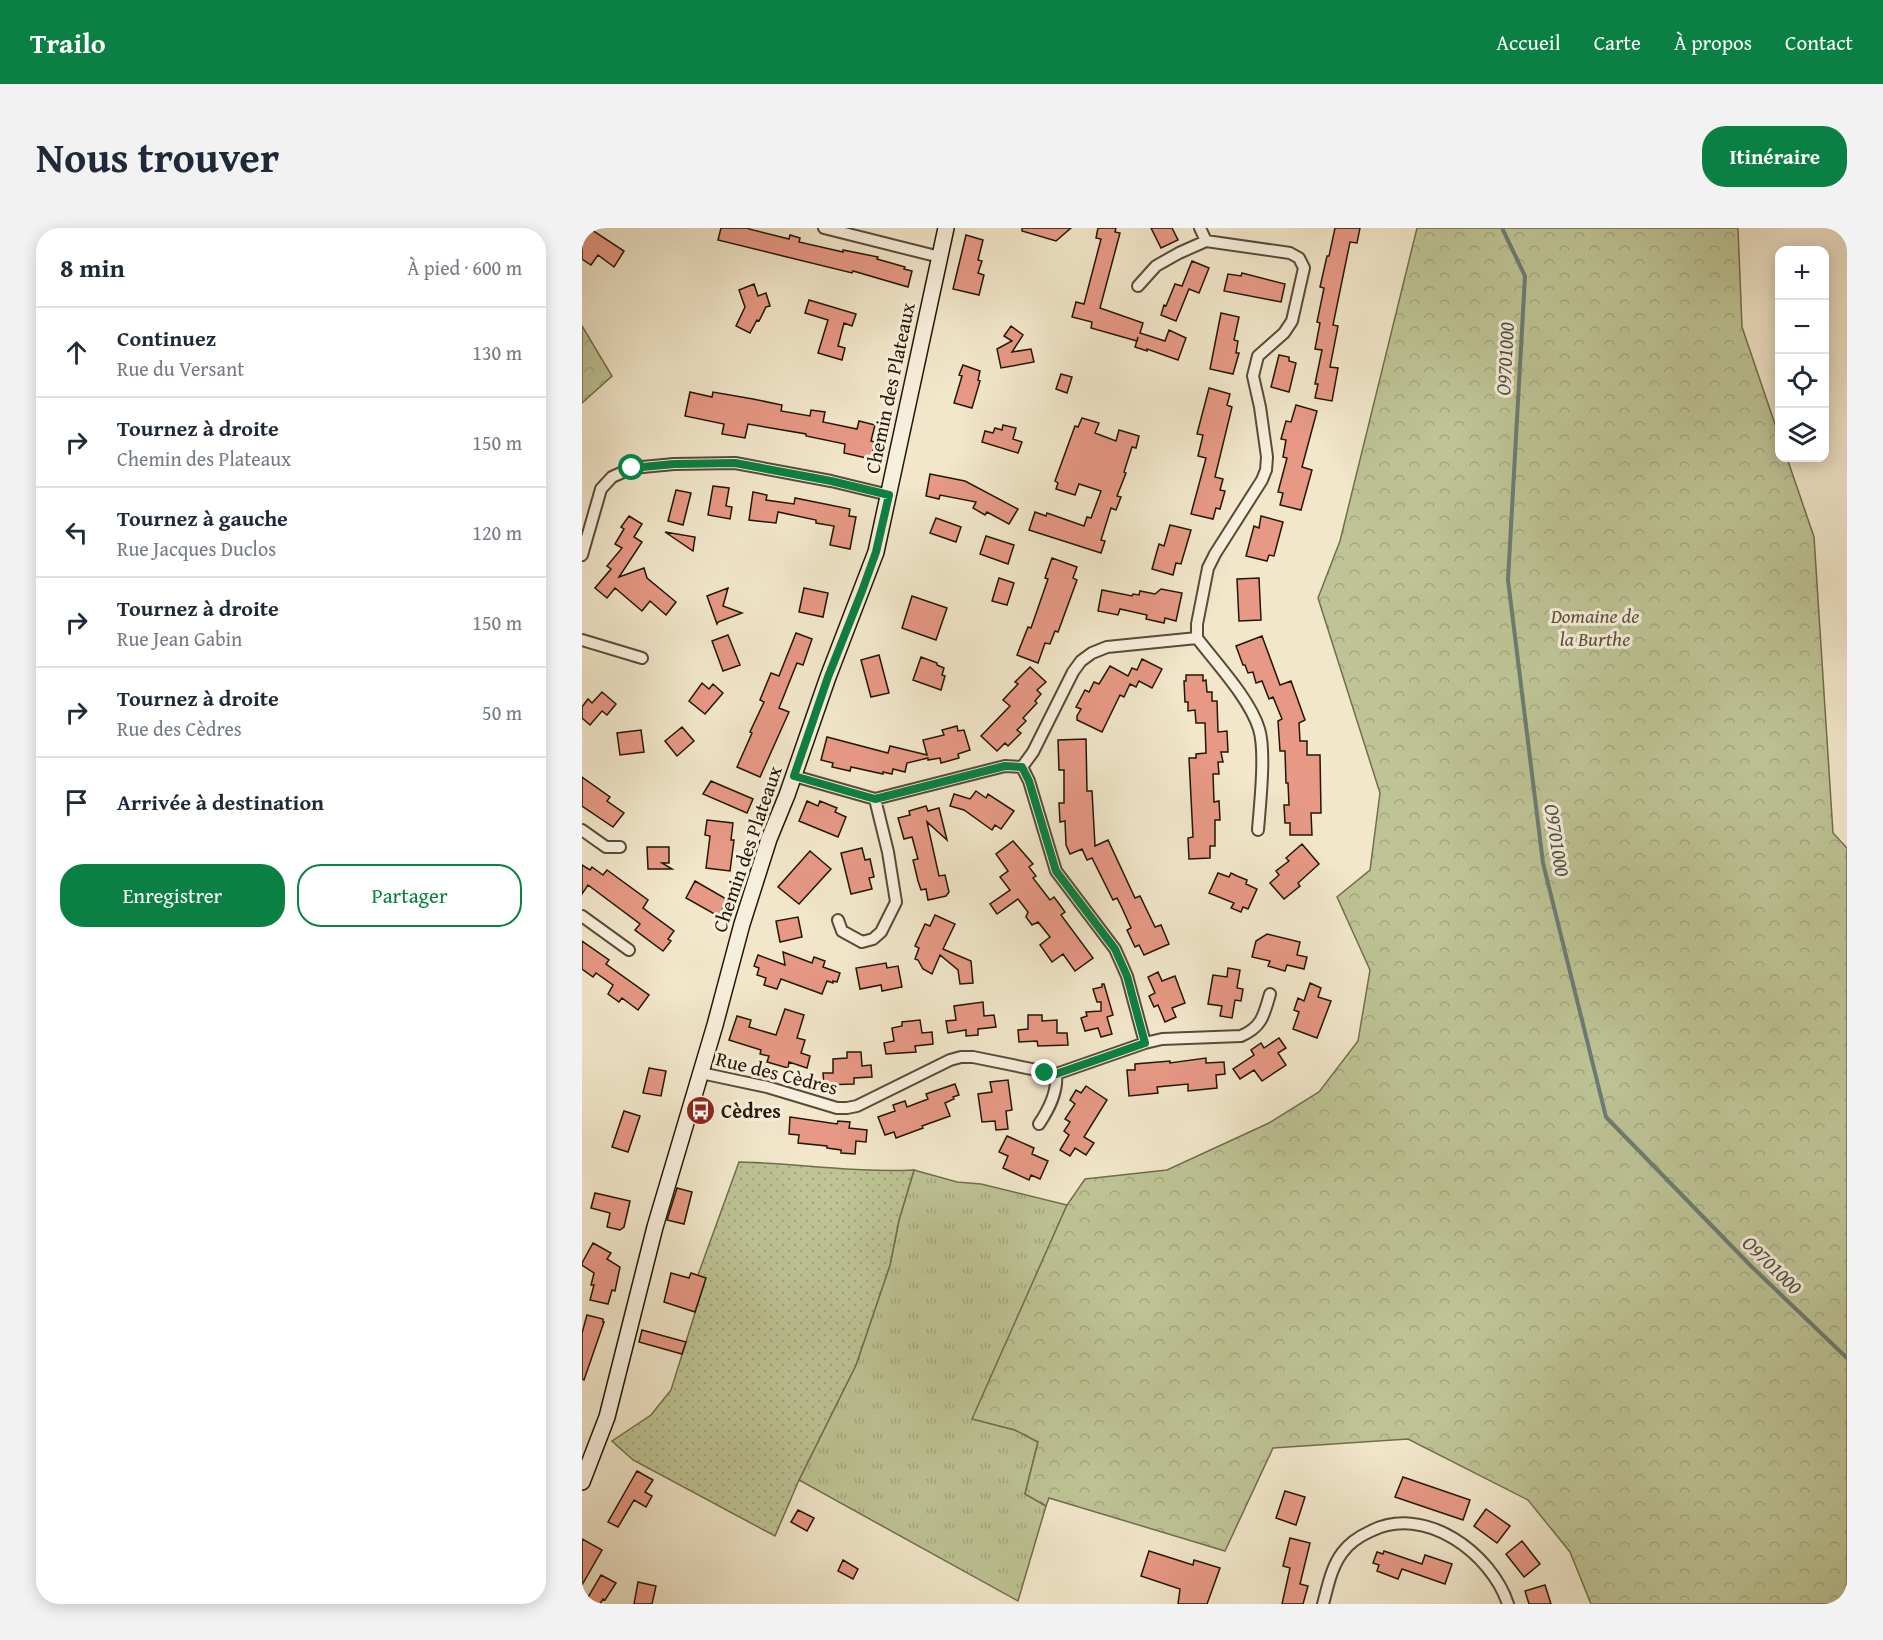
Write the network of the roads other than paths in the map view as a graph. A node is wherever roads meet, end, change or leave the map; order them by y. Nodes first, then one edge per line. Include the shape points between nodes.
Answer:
1 (824, 228) edge
2 (946, 228) edge
3 (1200, 228) edge
4 (1206, 241) junction
5 (940, 257) junction
6 (1138, 286) dead end
7 (889, 495) junction
8 (582, 555) edge
9 (1197, 638) junction
10 (582, 640) edge
11 (642, 658) dead end
12 (1022, 767) junction
13 (794, 776) junction
14 (875, 799) junction
15 (582, 830) edge
16 (1258, 830) dead end
17 (620, 847) dead end
18 (582, 916) edge
19 (838, 920) dead end
20 (630, 950) dead end
21 (1270, 994) dead end
22 (1145, 1043) junction
23 (701, 1073) junction
24 (1056, 1074) junction
25 (1039, 1124) dead end
26 (582, 1482) edge
27 (1323, 1604) edge
28 (1508, 1604) edge

1 - 5 street
2 - 5 street, Chemin des Plateaux
3 - 4 street
4 - 6 street via 1156,266
4 - 9 street via 1290,253 1299,258 1304,268 1292,321 1258,356 1253,376 1266,470 1208,568
5 - 7 street, Chemin des Plateaux
7 - 8 street via 735,463 632,468 612,477 601,489
7 - 13 street, Chemin des Plateaux via 873,562
9 - 12 street via 1107,647 1087,657 1072,672 1033,753
9 - 16 street via 1232,682 1260,730
10 - 11 street
12 - 14 street via 1005,766
12 - 22 street via 1056,871 1122,962
13 - 14 street
13 - 23 street, Chemin des Plateaux via 742,924
14 - 19 street via 896,902 881,933 873,939 862,942 852,937 842,931
15 - 17 street via 606,847
18 - 20 street
21 - 22 street via 1265,1012 1251,1032
22 - 24 street
23 - 24 street, Rue des Cèdres via 837,1108 857,1106 961,1057
23 - 26 street, Chemin des Plateaux via 655,1227 607,1417
24 - 25 street via 1050,1107
27 - 28 street via 1332,1569 1343,1551 1381,1526 1405,1523 1435,1530 1479,1557

